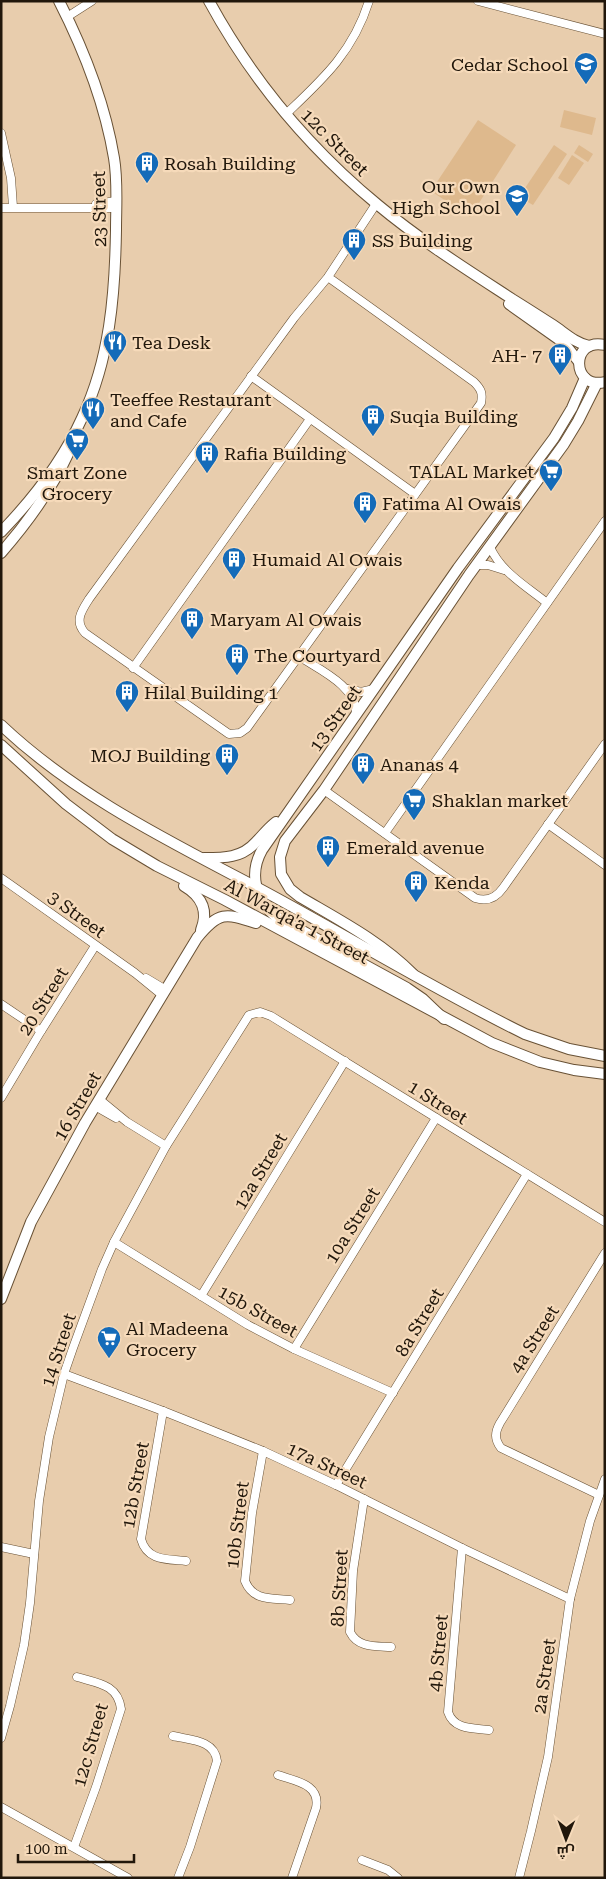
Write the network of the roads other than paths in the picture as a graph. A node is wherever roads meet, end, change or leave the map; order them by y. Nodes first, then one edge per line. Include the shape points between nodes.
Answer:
1 (59, 1) edge
2 (88, 1) edge
3 (92, 1) edge
4 (209, 1) edge
5 (369, 1) edge
6 (478, 1) edge
7 (66, 14) junction
8 (605, 34) edge
9 (284, 112) junction
10 (1, 133) edge
11 (116, 205) junction
12 (379, 206) junction
13 (13, 207) junction
14 (1, 208) edge
15 (471, 274) junction
16 (328, 277) junction
17 (605, 345) edge
18 (589, 346) junction
19 (579, 362) junction
20 (251, 376) junction
21 (585, 378) junction
22 (601, 382) edge
23 (310, 419) junction
24 (81, 421) junction
25 (415, 494) junction
26 (605, 521) edge
27 (4, 527) edge
28 (490, 547) junction
29 (1, 552) edge
30 (477, 565) junction
31 (506, 571) junction
32 (547, 603) junction
33 (300, 656) junction
34 (133, 668) junction
35 (374, 689) junction
36 (348, 690) junction
37 (356, 716) junction
38 (1, 720) edge
39 (5, 728) edge
40 (605, 744) edge
41 (1, 745) edge
42 (324, 790) junction
43 (285, 816) junction
44 (548, 824) junction
45 (384, 833) junction
46 (200, 858) junction
47 (605, 865) edge
48 (157, 866) junction
49 (1, 878) edge
50 (256, 887) junction
51 (274, 928) junction
52 (197, 938) junction
53 (96, 946) junction
54 (413, 974) junction
55 (164, 993) junction
56 (1, 1004) edge
57 (254, 1013) joint
58 (444, 1019) junction
59 (41, 1031) junction
60 (605, 1056) edge
61 (345, 1061) junction
62 (605, 1074) edge
63 (1, 1098) edge
64 (97, 1103) junction
65 (436, 1118) junction
66 (166, 1146) junction
67 (527, 1174) junction
68 (605, 1222) edge
69 (114, 1242) junction
70 (605, 1253) edge
71 (201, 1296) junction
72 (1, 1299) edge
73 (294, 1349) junction
74 (64, 1374) junction
75 (393, 1393) junction
76 (163, 1411) junction
77 (263, 1451) junction
78 (605, 1479) edge
79 (336, 1485) junction
80 (599, 1495) junction
81 (364, 1499) junction
82 (2, 1547) edge
83 (462, 1548) junction
84 (35, 1551) junction
85 (186, 1561) dead end
86 (570, 1599) junction
87 (290, 1600) dead end
88 (391, 1647) dead end
89 (77, 1677) dead end
90 (489, 1730) dead end
91 (174, 1736) dead end
92 (1, 1738) edge
93 (278, 1775) dead end
94 (1, 1807) edge
95 (74, 1847) junction
96 (362, 1860) dead end
97 (128, 1878) edge
98 (178, 1878) edge
99 (292, 1878) edge
100 (398, 1878) edge
101 (519, 1878) edge

1 - 7 street, 23 Street
2 - 7 street
3 - 7 street
4 - 9 street, 12c Street via 237,50
5 - 9 street via 356,36 344,54
6 - 8 street
7 - 11 street, 23 Street via 106,122 114,159
9 - 12 street, 12c Street
10 - 13 street
11 - 13 street
11 - 24 street, 23 Street via 111,312 100,365
12 - 15 street, 12c Street
12 - 16 street
13 - 14 street
15 - 18 street, 12c Street via 573,340
15 - 19 street, 12c Street via 488,290 560,340
16 - 20 street
16 - 25 street via 480,388 481,403
17 - 18 street
18 - 19 street
19 - 21 street, 12c Street
20 - 23 street
20 - 34 street via 80,615 79,623 85,633
21 - 22 street
21 - 35 street, 13 Street via 554,438
22 - 28 street, 13 Street via 572,432
23 - 25 street
23 - 34 street
24 - 27 street, 23 Street via 40,486
24 - 29 street, 23 Street via 71,450 55,480 27,522
25 - 33 street
26 - 32 street
28 - 30 street, 13 Street
28 - 31 street
30 - 31 street
30 - 42 street, 13 Street
31 - 32 street
32 - 45 street
33 - 34 street via 247,728 235,735 225,733
33 - 36 street
35 - 36 street
35 - 37 street, 13 Street
36 - 37 street via 355,702
37 - 43 street, 13 Street
38 - 39 street
39 - 46 street, Al Warqa'a 1 Street via 61,774 101,801
40 - 44 street
41 - 48 street, Al Warqa'a 1 Street via 66,804 112,839
42 - 45 street
42 - 54 street, 13 Street via 282,846 279,862 283,879 295,893 374,941
43 - 46 street via 244,852 230,857
43 - 50 street, 13 Street via 259,855 255,870
44 - 45 street via 498,895 488,900 475,898
44 - 47 street
46 - 50 street, Al Warqa'a 1 Street
48 - 51 street, Al Warqa'a 1 Street
48 - 52 street, 16 Street via 200,899 204,916
49 - 53 street, 3 Street
50 - 54 street, Al Warqa'a 1 Street
50 - 58 street via 274,916 407,988
51 - 52 street, 16 Street via 237,916 224,916 210,922
51 - 58 street, Al Warqa'a 1 Street
52 - 55 street, 16 Street
53 - 55 street, 3 Street
53 - 59 street, 20 Street
54 - 60 street, Al Warqa'a 1 Street via 525,1034 569,1050
55 - 64 street, 16 Street
56 - 59 street
57 - 61 street, 1 Street via 271,1016
57 - 66 street, 14 Street via 245,1019
58 - 62 street, Al Warqa'a 1 Street via 524,1056 557,1066
59 - 63 street, 20 Street
61 - 65 street, 1 Street
61 - 71 street, 12a Street
64 - 66 street
64 - 72 street, 16 Street via 31,1222
65 - 67 street, 1 Street
65 - 73 street, 10a Street
66 - 69 street, 14 Street
67 - 68 street, 1 Street
67 - 75 street, 8a Street
69 - 71 street, 15b Street
69 - 74 street, 14 Street
70 - 80 street, 4a Street via 495,1436 501,1448
71 - 73 street, 15b Street
73 - 75 street, 15b Street
74 - 76 street, 17a Street
74 - 84 street, 14 Street via 44,1469
75 - 79 street, 8a Street
76 - 77 street, 17a Street
76 - 85 street, 12b Street via 141,1539 148,1553 154,1557
77 - 79 street, 17a Street
77 - 87 street, 10b Street via 245,1582 253,1594 260,1597
78 - 80 street, 2a Street
79 - 81 street, 17a Street
80 - 86 street, 2a Street
81 - 83 street, 17a Street
81 - 88 street, 8b Street via 354,1563 350,1632 358,1643
82 - 84 street
83 - 86 street, 17a Street
83 - 90 street, 4b Street via 448,1712 450,1719 460,1727
84 - 92 street, 14 Street via 24,1645
86 - 101 street, 2a Street via 548,1757
89 - 95 street, 12c Street via 111,1688 117,1694 121,1709
91 - 98 street via 208,1745 217,1761
93 - 99 street via 308,1786 317,1798
94 - 95 street
95 - 97 street
96 - 100 street via 388,1870

